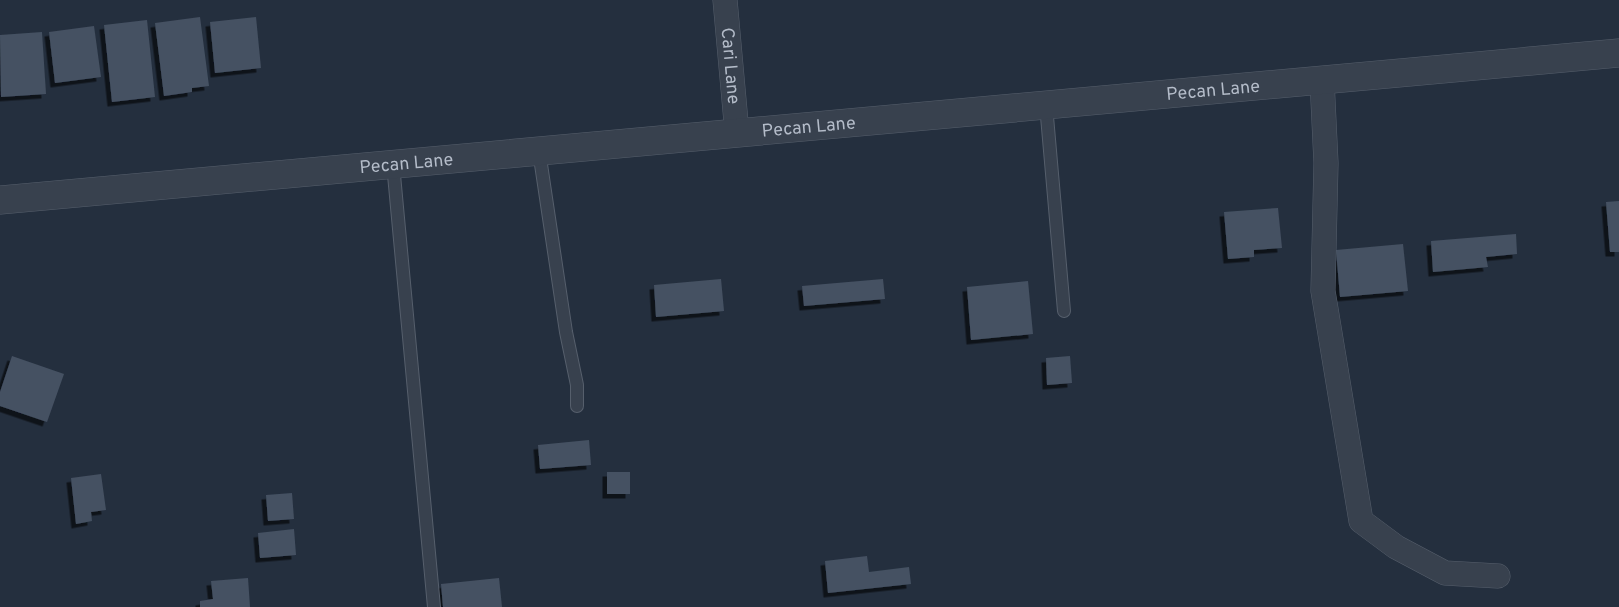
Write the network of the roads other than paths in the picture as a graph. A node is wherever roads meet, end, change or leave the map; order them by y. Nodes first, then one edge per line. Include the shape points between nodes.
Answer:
1 (726, 0) edge
2 (1619, 53) edge
3 (1322, 80) junction
4 (1046, 105) junction
5 (737, 133) junction
6 (539, 151) junction
7 (393, 164) junction
8 (0, 200) edge
9 (1064, 311) dead end
10 (577, 406) dead end
11 (1498, 576) dead end
12 (434, 607) edge

1 - 5 street, Cari Lane
2 - 3 street, Pecan Lane
3 - 4 street, Pecan Lane
3 - 11 street via 1326,163 1323,291 1361,521 1396,547 1446,573
4 - 5 street, Pecan Lane
4 - 9 lane
5 - 6 street, Pecan Lane
6 - 7 street, Pecan Lane
6 - 10 lane via 577,386
7 - 8 street, Pecan Lane
7 - 12 lane

